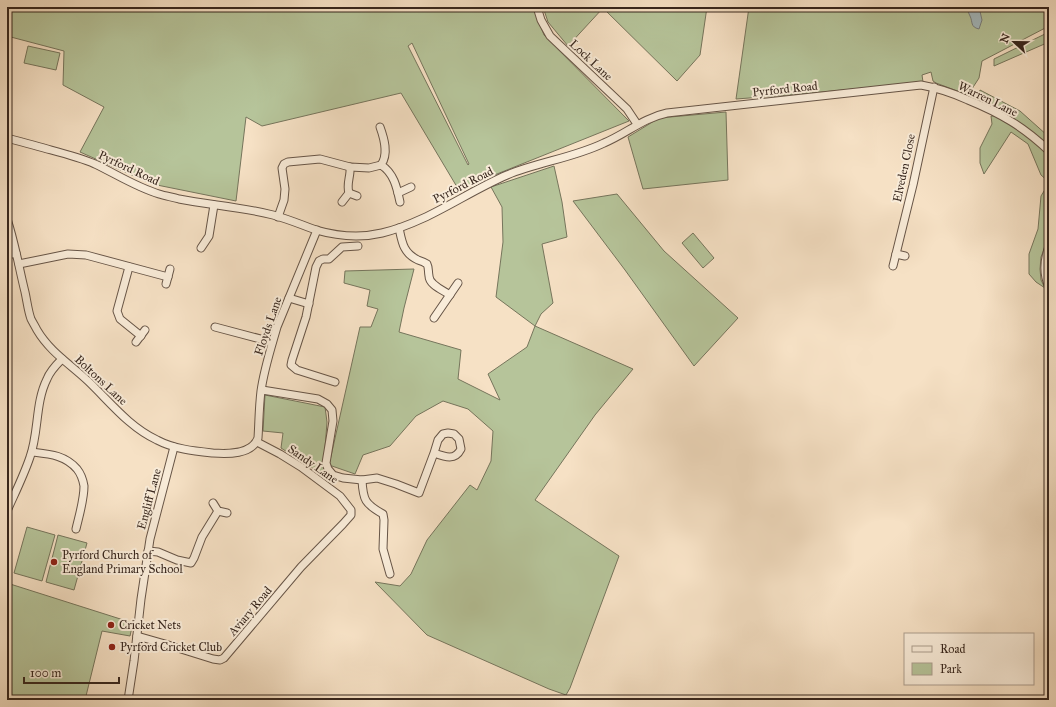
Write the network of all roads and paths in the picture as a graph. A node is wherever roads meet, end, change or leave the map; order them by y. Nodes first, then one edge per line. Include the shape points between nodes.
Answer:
1 (537, 7) edge
2 (934, 87) junction
3 (637, 124) junction
4 (383, 131) dead end
5 (7, 138) edge
6 (1049, 151) edge
7 (381, 165) junction
8 (350, 167) junction
9 (412, 187) dead end
10 (349, 193) junction
11 (398, 193) junction
12 (357, 196) dead end
13 (342, 202) dead end
14 (400, 202) dead end
15 (214, 205) junction
16 (278, 217) junction
17 (7, 219) edge
18 (399, 228) junction
19 (317, 230) junction
20 (358, 246) dead end
21 (1049, 246) edge
22 (201, 248) dead end
23 (16, 253) junction
24 (896, 254) junction
25 (7, 255) edge
26 (905, 256) dead end
27 (19, 264) junction
28 (893, 266) dead end
29 (129, 267) junction
30 (170, 269) dead end
31 (458, 283) dead end
32 (1049, 288) edge
33 (450, 294) junction
34 (290, 298) junction
35 (309, 304) junction
36 (434, 318) dead end
37 (215, 327) dead end
38 (141, 336) dead end
39 (272, 342) junction
40 (62, 359) junction
41 (335, 382) dead end
42 (262, 390) junction
43 (257, 442) junction
44 (174, 447) junction
45 (32, 452) junction
46 (434, 453) dead end
47 (362, 480) junction
48 (213, 503) dead end
49 (8, 508) edge
50 (351, 510) joint
51 (218, 511) junction
52 (227, 513) dead end
53 (76, 529) dead end
54 (148, 551) junction
55 (390, 574) dead end
56 (137, 636) junction
57 (128, 700) edge

1 - 3 street, Lock Lane via 550,36 627,109
2 - 3 street, Pyrford Road via 914,85 667,113
2 - 6 street, Warren Lane via 998,113
2 - 24 street, Elveden Close
3 - 18 street, Pyrford Road via 605,143 505,176
4 - 7 street via 385,154
5 - 15 street, Pyrford Road via 88,161 161,195
7 - 8 street via 369,168
7 - 11 street via 391,174
8 - 10 street via 347,188
8 - 16 street via 320,159 284,164 284,200
9 - 11 street
10 - 12 street
10 - 13 street
11 - 14 street
15 - 16 street, Pyrford Road via 242,208
15 - 22 street via 209,236
16 - 19 street, Pyrford Road
17 - 23 street, Boltons Lane
18 - 19 street, Pyrford Road via 357,235 332,234
18 - 33 street via 405,250 427,264 431,283
19 - 34 street, Floyds Lane
20 - 35 street via 342,246 329,260 319,261
21 - 32 street via 1045,269
23 - 25 street
23 - 27 street, Boltons Lane
24 - 26 street
24 - 28 street, Elveden Close
27 - 29 street via 55,256 86,255
27 - 40 street, Boltons Lane via 32,319 46,343
29 - 30 street via 167,280
29 - 38 street via 117,312 120,319
31 - 33 street
33 - 36 street
34 - 35 street
34 - 39 street, Floyds Lane
35 - 41 street via 291,365 297,370
37 - 39 street
39 - 42 street, Floyds Lane
40 - 44 street, Boltons Lane via 140,430 155,440
40 - 45 street via 47,378 40,399
42 - 43 street, Floyds Lane
42 - 47 street via 318,399 327,404 332,410 333,421 326,463 328,469 333,475
43 - 44 street, Boltons Lane via 246,450 227,454
43 - 50 street, Sandy Lane via 301,467 340,496
44 - 54 street, Engliff Lane
45 - 49 street
45 - 53 street via 58,456 66,460 82,477 83,497 75,521
46 - 47 street via 419,492 377,478
47 - 55 street via 362,492 369,506 383,514 383,549
48 - 51 street
50 - 56 street, Aviary Road via 343,524 301,567 224,658 213,659
51 - 52 street
51 - 54 street via 202,537 191,563
54 - 56 street, Engliff Lane
56 - 57 street, Engliff Lane

